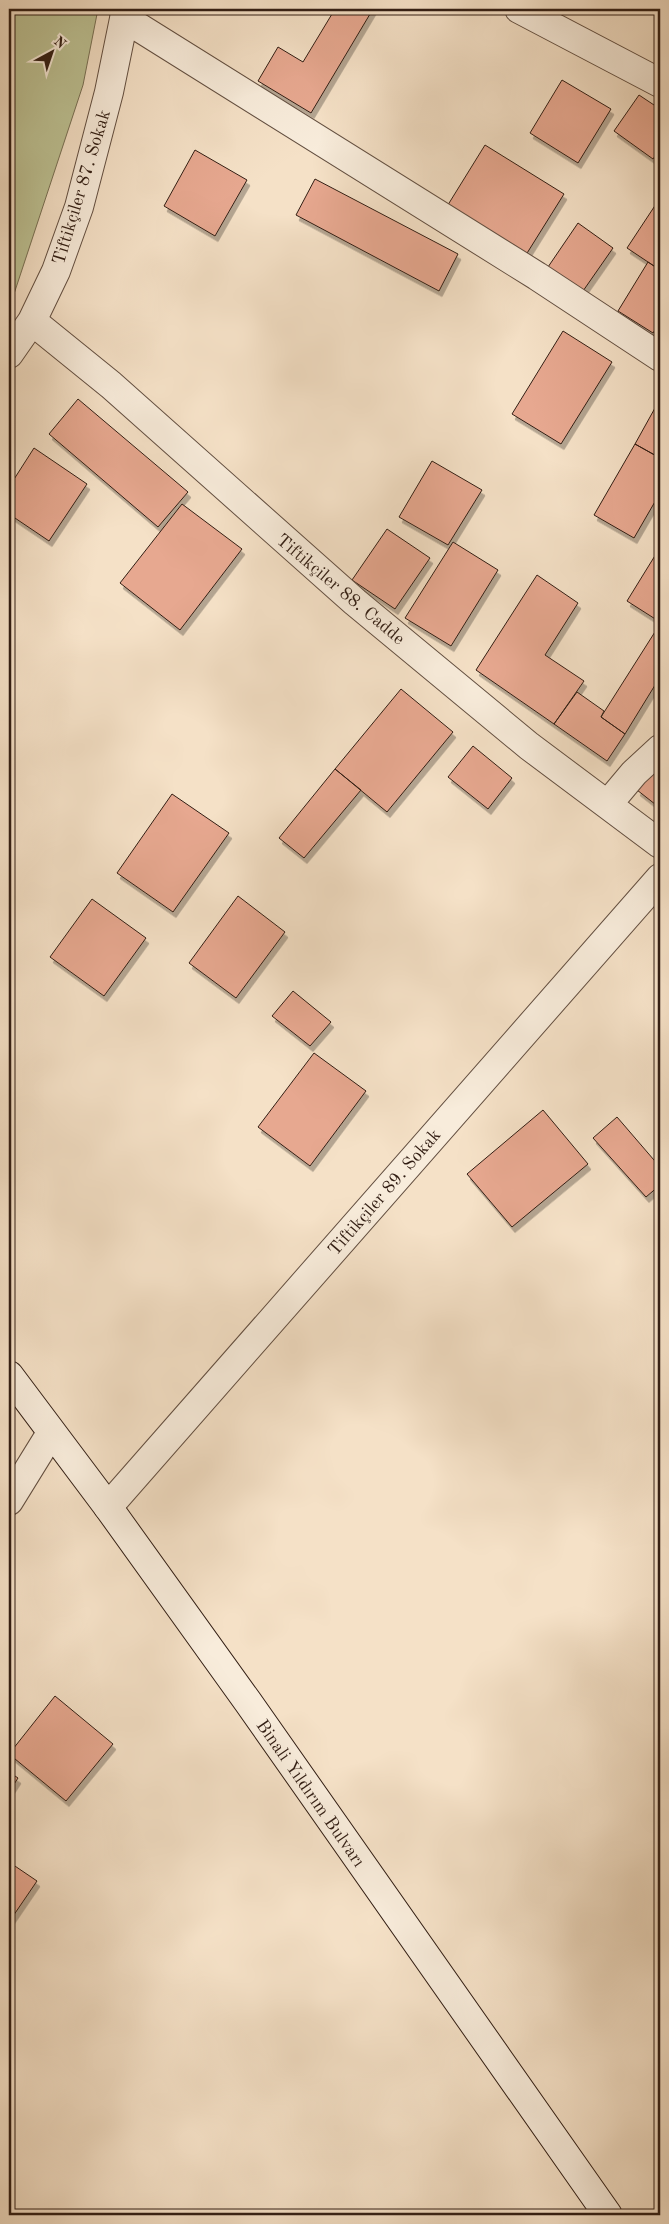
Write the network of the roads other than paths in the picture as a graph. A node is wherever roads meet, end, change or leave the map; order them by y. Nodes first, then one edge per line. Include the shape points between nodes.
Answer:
1 (519, 9) edge
2 (125, 13) edge
3 (660, 82) edge
4 (32, 322) junction
5 (9, 354) edge
6 (660, 357) edge
7 (660, 749) edge
8 (608, 804) junction
9 (660, 844) edge
10 (660, 878) edge
11 (9, 1375) edge
12 (51, 1433) junction
13 (9, 1501) edge
14 (108, 1507) junction
15 (608, 2215) edge

1 - 3 street
2 - 4 street, Tiftikçiler 87. Sokak via 109,92 79,207 56,271
2 - 6 street
4 - 5 street, Tiftikçiler 87. Sokak
4 - 8 street, Tiftikçiler 88. Cadde via 111,385 355,602 529,746
7 - 8 street
8 - 9 street, Tiftikçiler 88. Cadde
10 - 14 street, Tiftikçiler 89. Sokak
11 - 12 street, Binali Yıldırım Bulvarı
12 - 13 street
12 - 14 street, Binali Yıldırım Bulvarı
14 - 15 street, Binali Yıldırım Bulvarı

